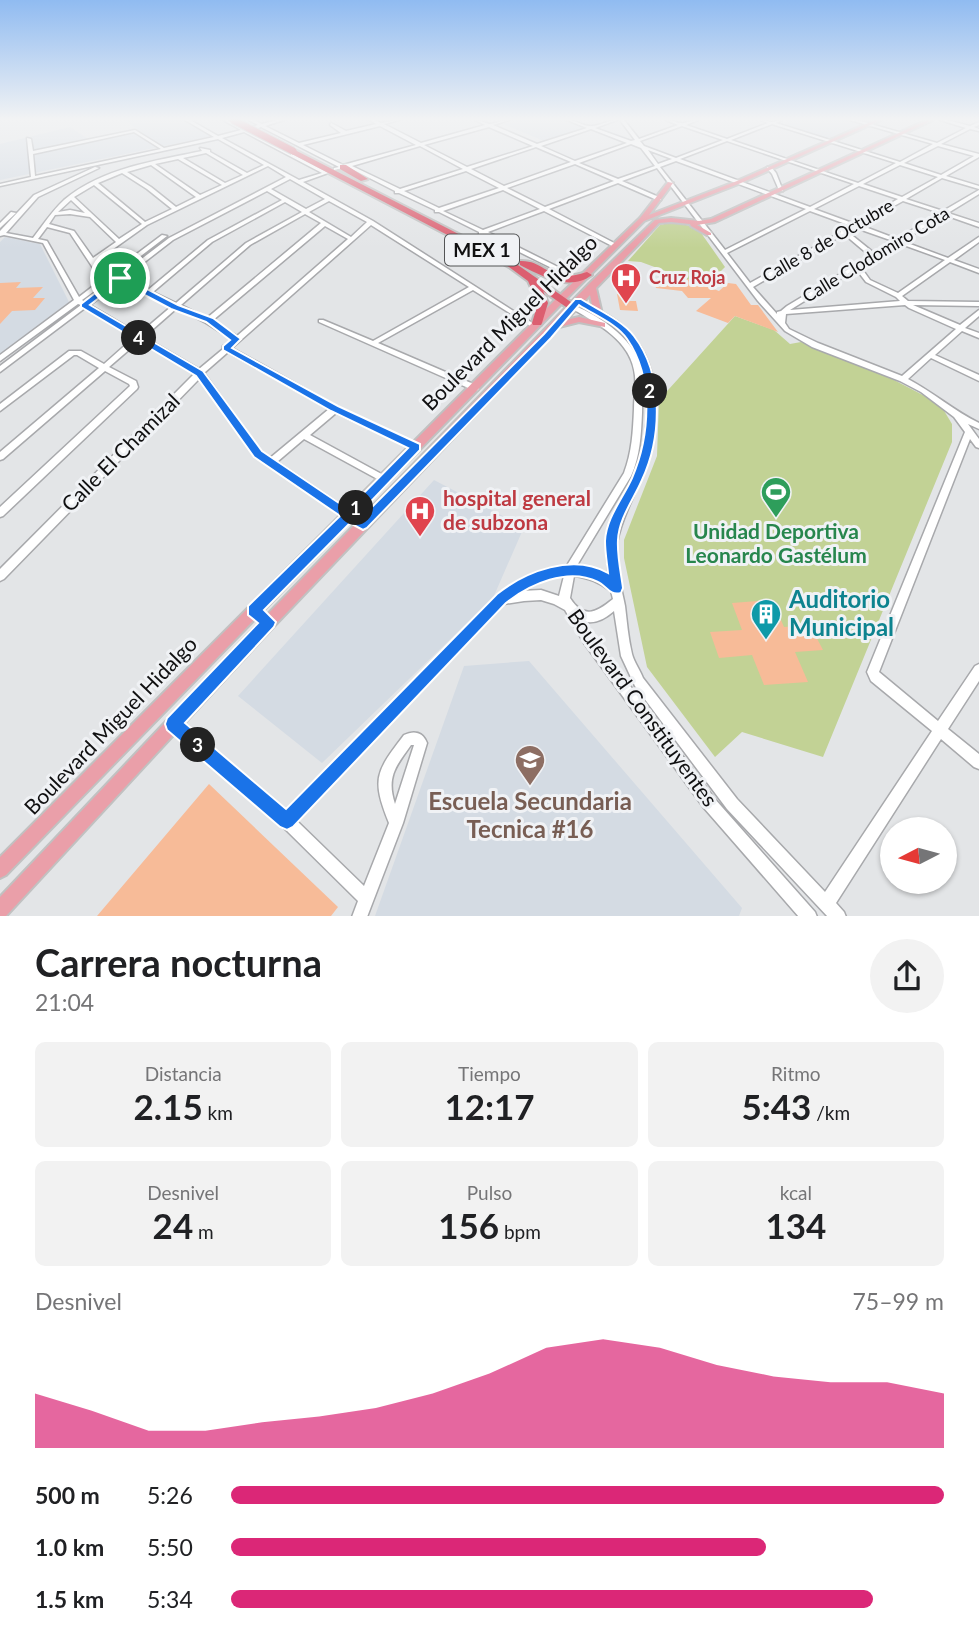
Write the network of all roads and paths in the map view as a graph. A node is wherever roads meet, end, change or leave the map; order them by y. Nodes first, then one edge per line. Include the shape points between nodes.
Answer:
1 (32, 163) edge
2 (96, 163) edge
3 (108, 163) edge
4 (151, 163) joint
5 (188, 163) edge
6 (227, 163) edge
7 (263, 163) edge
8 (306, 163) edge
9 (326, 163) edge
10 (332, 163) edge
11 (357, 163) edge
12 (456, 163) edge
13 (487, 163) edge
14 (575, 163) edge
15 (579, 163) edge
16 (654, 163) edge
17 (665, 163) edge
18 (689, 163) edge
19 (781, 163) edge
20 (796, 163) edge
21 (839, 163) edge
22 (900, 163) joint
23 (965, 163) edge
24 (84, 165) junction
25 (267, 165) junction
26 (657, 166) junction
27 (95, 167) junction
28 (342, 167) junction
29 (769, 168) junction
30 (468, 169) junction
31 (122, 171) junction
32 (822, 171) junction
33 (326, 173) junction
34 (246, 174) junction
35 (286, 175) junction
36 (942, 176) junction
37 (33, 178) junction
38 (617, 181) junction
39 (299, 182) junction
40 (740, 182) junction
41 (670, 183) junction
42 (858, 183) junction
43 (0, 184) edge
44 (96, 184) junction
45 (225, 185) junction
46 (48, 187) junction
47 (503, 187) junction
48 (265, 188) junction
49 (781, 190) junction
50 (979, 190) edge
51 (772, 194) junction
52 (71, 197) junction
53 (199, 197) junction
54 (393, 197) junction
55 (328, 199) junction
56 (659, 199) junction
57 (902, 199) junction
58 (285, 200) junction
59 (687, 204) junction
60 (175, 209) junction
61 (545, 209) junction
62 (671, 210) junction
63 (809, 210) junction
64 (437, 211) junction
65 (304, 212) junction
66 (945, 213) junction
67 (56, 214) junction
68 (93, 216) junction
69 (829, 218) junction
70 (670, 219) junction
71 (642, 220) junction
72 (684, 221) junction
73 (371, 222) junction
74 (145, 224) junction
75 (324, 224) junction
76 (702, 224) junction
77 (47, 225) junction
78 (979, 225) edge
79 (853, 227) junction
80 (1, 232) edge
81 (844, 232) junction
82 (481, 233) junction
83 (709, 234) junction
84 (35, 239) junction
85 (351, 239) junction
86 (979, 239) edge
87 (119, 242) junction
88 (896, 242) junction
89 (616, 246) junction
90 (723, 253) junction
91 (506, 255) junction
92 (874, 256) junction
93 (948, 260) junction
94 (92, 261) junction
95 (619, 264) junction
96 (857, 266) junction
97 (979, 271) edge
98 (527, 274) junction
99 (582, 277) junction
100 (120, 278) junction
101 (107, 283) junction
102 (592, 286) junction
103 (750, 286) junction
104 (472, 288) junction
105 (149, 293) junction
106 (564, 296) junction
107 (898, 296) junction
108 (81, 303) junction
109 (576, 304) junction
110 (979, 304) edge
111 (908, 305) junction
112 (174, 307) junction
113 (979, 312) edge
114 (598, 314) junction
115 (779, 316) junction
116 (209, 320) junction
117 (321, 321) dead end
118 (602, 324) junction
119 (536, 325) junction
120 (555, 327) junction
121 (961, 329) junction
122 (979, 336) edge
123 (236, 339) junction
124 (136, 340) junction
125 (372, 344) junction
126 (226, 348) junction
127 (72, 353) joint
128 (930, 355) junction
129 (0, 359) edge
130 (104, 369) junction
131 (0, 370) edge
132 (200, 373) junction
133 (979, 377) edge
134 (903, 379) junction
135 (474, 388) junction
136 (0, 408) edge
137 (335, 408) junction
138 (974, 429) edge
139 (303, 435) junction
140 (979, 445) edge
141 (416, 447) junction
142 (0, 457) edge
143 (270, 463) junction
144 (384, 479) junction
145 (0, 513) edge
146 (349, 516) junction
147 (363, 525) junction
148 (569, 571) junction
149 (0, 576) edge
150 (616, 588) junction
151 (502, 598) junction
152 (617, 602) junction
153 (568, 607) junction
154 (253, 611) junction
155 (269, 622) junction
156 (979, 670) edge
157 (173, 724) junction
158 (939, 730) junction
159 (979, 762) edge
160 (287, 821) junction
161 (396, 823) junction
162 (0, 869) edge
163 (366, 898) junction
164 (826, 904) junction
165 (0, 910) edge
166 (359, 916) edge
167 (810, 916) edge
168 (839, 916) edge

1 - 37 street
2 - 24 street
3 - 27 street
4 - 31 street
4 - 53 street
5 - 45 street
6 - 34 street
7 - 25 street
8 - 33 street
9 - 54 highway, MEX 1
10 - 28 highway, MEX 1
11 - 28 street
12 - 30 street
13 - 30 street
14 - 47 street
15 - 38 street
16 - 26 street
17 - 26 street
18 - 40 street
19 - 29 main road, Boulevard Miguel Hidalgo
20 - 32 street
21 - 32 main road
22 - 36 street
22 - 42 street
23 - 36 street, Calle 8 de Octubre
24 - 27 street
24 - 37 street
25 - 34 street
25 - 35 street
26 - 38 street
26 - 41 street
27 - 37 street
27 - 46 street
27 - 80 street via 36,196
28 - 54 highway
29 - 40 main road, Boulevard Miguel Hidalgo
29 - 49 street
30 - 47 street
30 - 54 street
31 - 44 street
31 - 60 street
32 - 42 street
32 - 49 main road
33 - 39 street
33 - 54 highway
34 - 45 street
35 - 39 street
35 - 48 street
35 - 101 street via 169,233
36 - 50 street
36 - 57 street, Calle 8 de Octubre
37 - 43 street
37 - 46 street via 51,180
38 - 56 street
38 - 61 street
39 - 55 street
40 - 51 street
40 - 59 main road, Boulevard Miguel Hidalgo
41 - 56 main road
41 - 59 street
42 - 57 street
42 - 63 street
44 - 52 street
44 - 74 street
45 - 53 street
46 - 80 street via 25,200
47 - 61 street
47 - 64 street
48 - 58 street
48 - 100 street via 171,239
49 - 51 main road
50 - 66 street, Calle Clodomiro Cota
51 - 63 street
51 - 76 main road
52 - 67 street
52 - 68 street
53 - 60 street
54 - 64 street
54 - 91 highway, Boulevard Constituyentes / MEX 1
54 - 98 highway, Boulevard Constituyentes / MEX 1
55 - 65 street
55 - 73 street
56 - 71 main road
57 - 66 street
57 - 79 street, Calle 8 de Octubre
58 - 65 street
58 - 105 street via 200,248
59 - 62 main road, Boulevard Miguel Hidalgo
59 - 76 street
60 - 74 street
61 - 82 street
61 - 89 street
62 - 70 main road via 680,215
62 - 71 main road, Boulevard Miguel Hidalgo
63 - 69 street
63 - 90 street
64 - 82 street
65 - 75 street
65 - 112 street via 248,244
66 - 78 street
66 - 88 street, Calle Clodomiro Cota
67 - 68 street
67 - 77 street
68 - 87 street
69 - 79 street
69 - 81 street
70 - 72 main road
70 - 95 main road, Boulevard Miguel Hidalgo via 657,222
71 - 89 main road, Boulevard Miguel Hidalgo
72 - 76 main road
72 - 83 main road
73 - 85 street, Calle El Chamizal
73 - 104 street
74 - 87 street
75 - 85 street
75 - 116 street
76 - 83 street
77 - 84 street
77 - 94 street via 72,232
79 - 81 street, Calle 8 de Octubre
79 - 88 street
80 - 84 street
81 - 92 street
81 - 103 street, Calle 8 de Octubre
82 - 99 street
83 - 90 street
84 - 108 street via 49,247
85 - 123 street, Calle El Chamizal
86 - 93 street
87 - 94 street
88 - 92 street, Calle Clodomiro Cota
88 - 93 street
89 - 95 main road via 620,251 610,260
89 - 99 main road, Boulevard Miguel Hidalgo
90 - 103 street
91 - 99 highway via 559,280
91 - 106 highway, Boulevard Constituyentes / MEX 1
92 - 96 street, Calle Clodomiro Cota
93 - 97 street
93 - 107 street
94 - 101 street
95 - 102 main road, Boulevard Miguel Hidalgo
96 - 107 street via 868,281
96 - 115 street, Calle Clodomiro Cota
98 - 106 highway, Boulevard Constituyentes / MEX 1
98 - 119 highway via 542,296
99 - 106 main road, Boulevard Miguel Hidalgo
100 - 101 street
100 - 105 street
101 - 108 street
102 - 109 main road, Boulevard Miguel Hidalgo
102 - 114 main road
103 - 115 street
104 - 119 street
104 - 125 street
105 - 112 street
106 - 109 highway, Boulevard Constituyentes / MEX 1
106 - 119 main road, Boulevard Miguel Hidalgo
107 - 111 street
108 - 124 street
108 - 129 street
108 - 131 street
109 - 114 street, Boulevard Constituyentes
109 - 118 street, Boulevard Constituyentes
109 - 120 main road, Boulevard Miguel Hidalgo
110 - 111 street
111 - 115 street
111 - 121 street
112 - 116 street
112 - 124 street
113 - 121 street
114 - 150 street, Boulevard Constituyentes via 631,337 645,362 651,396 648,450 611,539
115 - 134 street via 796,336
116 - 123 street
117 - 125 street
118 - 120 main road via 579,319
118 - 148 street, Boulevard Constituyentes via 616,334 638,371 636,445 628,474
119 - 135 main road, Boulevard Miguel Hidalgo
120 - 147 main road, Boulevard Miguel Hidalgo
121 - 122 street
121 - 128 street
123 - 126 street, Calle El Chamizal
124 - 130 street
124 - 132 street
125 - 135 street
126 - 132 street, Calle El Chamizal
126 - 137 street
127 - 130 street
127 - 136 street
128 - 133 street
128 - 134 street
130 - 142 street
130 - 145 street via 134,387
132 - 143 street via 258,454
132 - 149 street, Calle El Chamizal
134 - 138 street via 941,401
135 - 141 main road, Boulevard Miguel Hidalgo
137 - 139 street
137 - 141 street
138 - 140 street
138 - 158 street via 873,674
139 - 143 street
139 - 144 street
141 - 144 main road, Boulevard Miguel Hidalgo
143 - 146 street
144 - 146 main road, Boulevard Miguel Hidalgo
146 - 147 street
146 - 154 main road, Boulevard Miguel Hidalgo
147 - 155 main road, Boulevard Miguel Hidalgo
148 - 150 street via 601,576
148 - 151 street via 549,573
148 - 153 street, Boulevard Constituyentes via 564,598
150 - 152 street, Boulevard Constituyentes
151 - 153 street via 538,595
151 - 160 street
152 - 153 street via 596,619
152 - 164 street, Boulevard Constituyentes via 627,656 647,694 732,804
153 - 167 street, Boulevard Constituyentes via 709,803
154 - 155 main road
154 - 162 main road, Boulevard Miguel Hidalgo
155 - 157 main road, Boulevard Miguel Hidalgo
156 - 158 street
157 - 160 street
157 - 165 main road, Boulevard Miguel Hidalgo
158 - 159 street
158 - 164 street
160 - 163 street
161 - 161 street via 421,743 418,739 408,739 386,770 383,792
161 - 163 street
163 - 166 street
164 - 168 street, Boulevard Constituyentes

